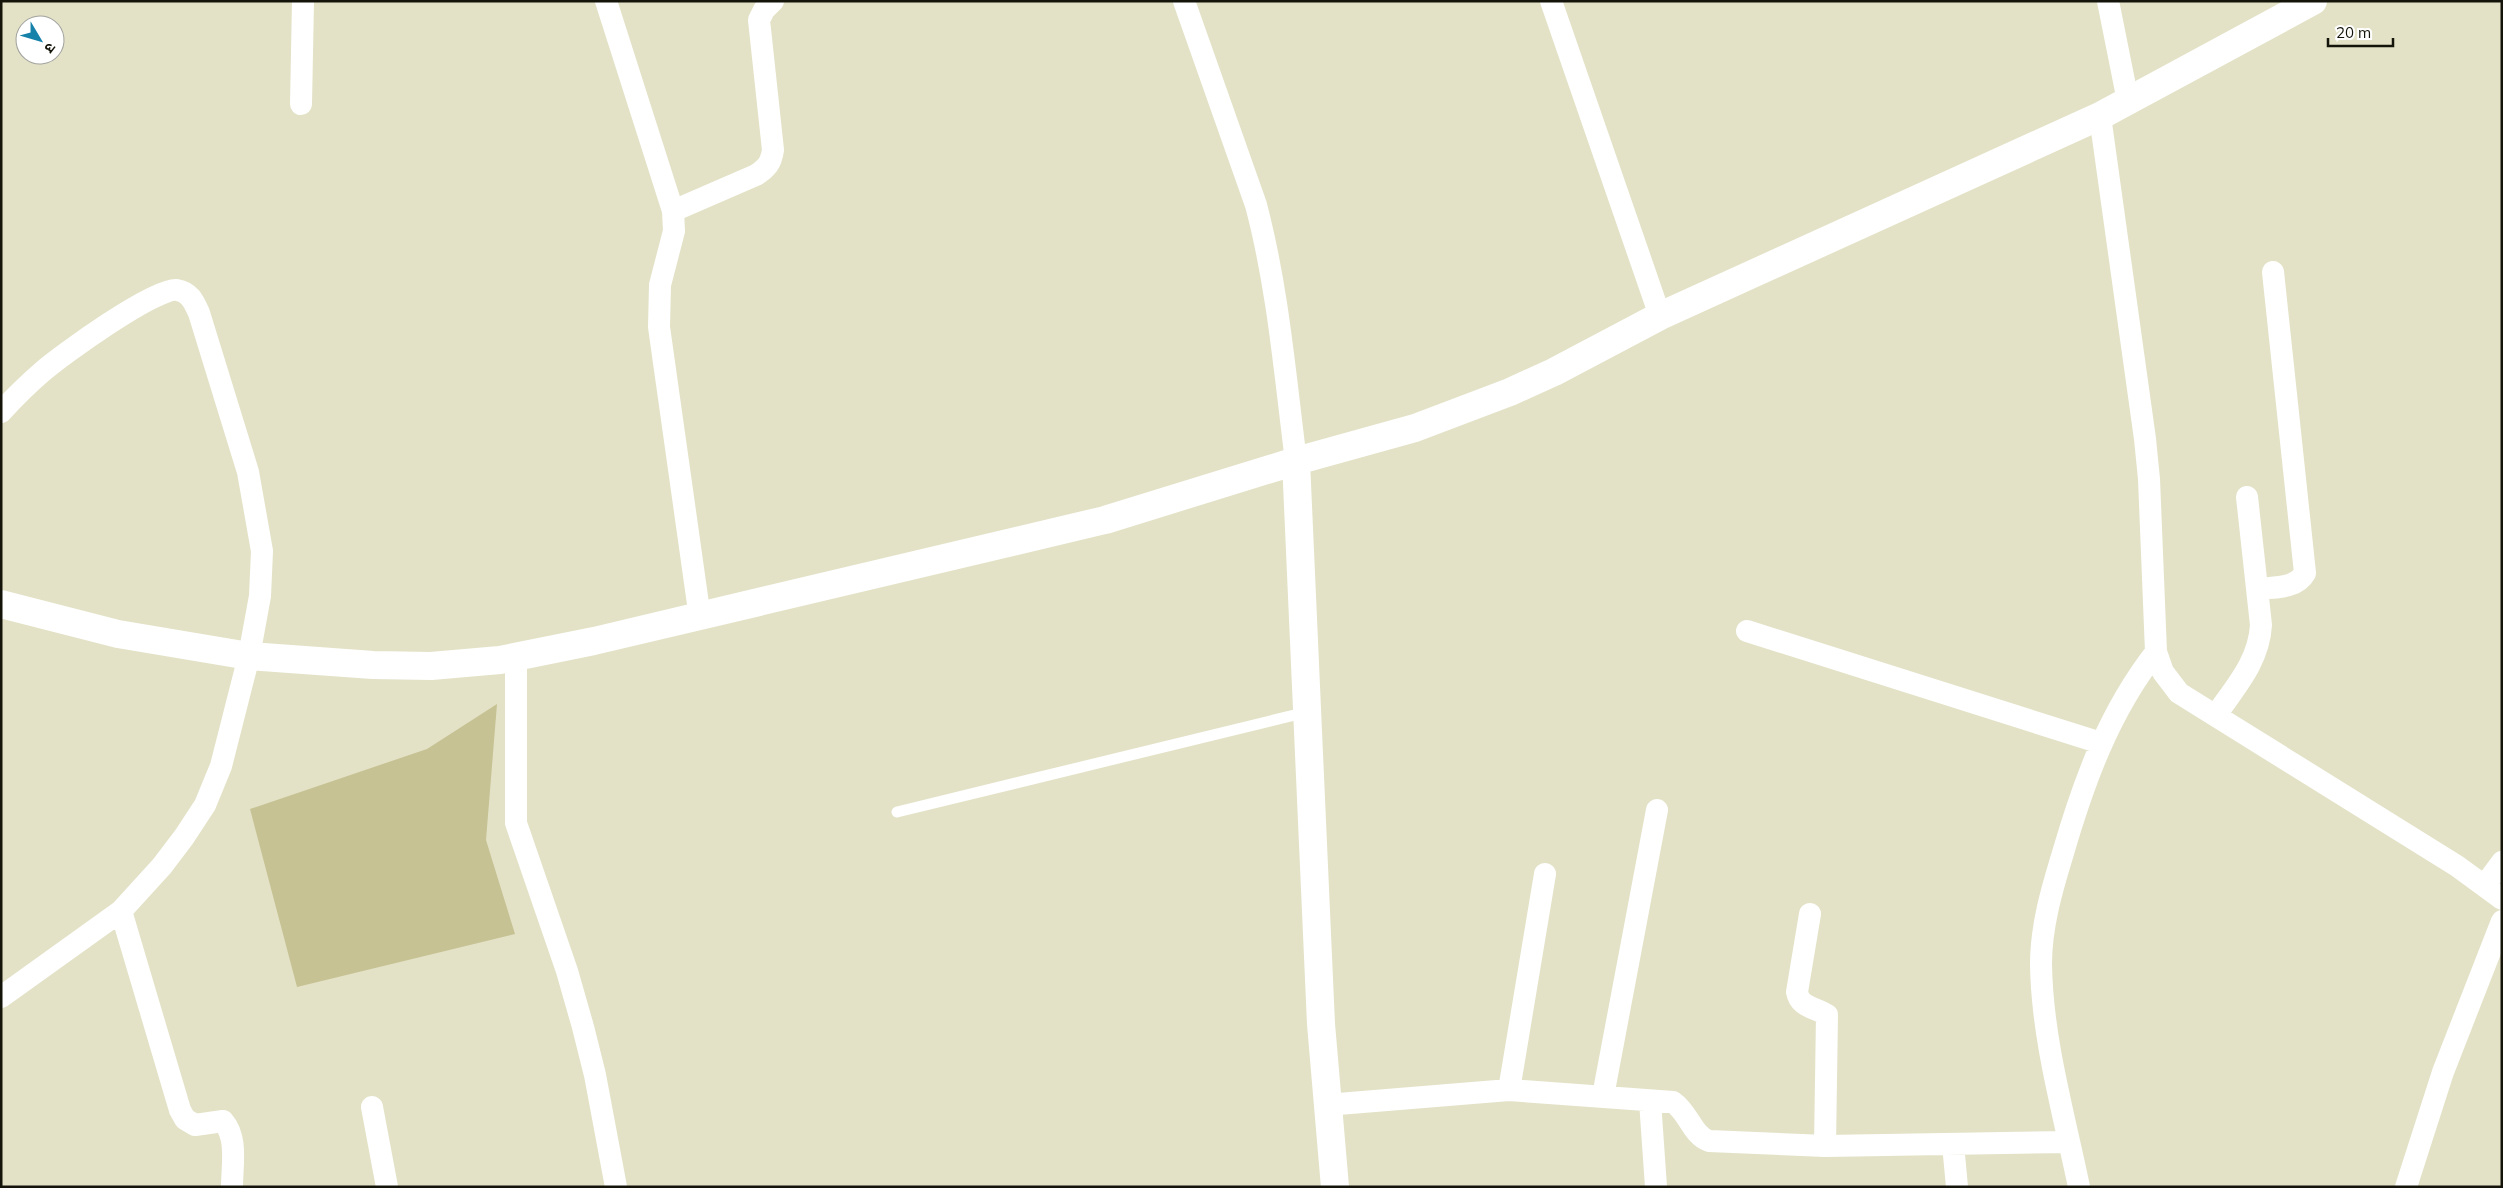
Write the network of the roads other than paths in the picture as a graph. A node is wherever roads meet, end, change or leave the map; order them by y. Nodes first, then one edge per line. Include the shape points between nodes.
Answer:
1 (303, 1) edge
2 (606, 1) edge
3 (773, 1) edge
4 (1184, 1) edge
5 (1551, 1) edge
6 (2108, 1) edge
7 (2313, 1) edge
8 (2128, 101) junction
9 (301, 104) dead end
10 (2100, 116) junction
11 (673, 211) junction
12 (2273, 272) dead end
13 (1660, 316) junction
14 (1, 412) edge
15 (1296, 461) junction
16 (2247, 497) dead end
17 (2258, 589) junction
18 (1, 604) edge
19 (700, 618) junction
20 (1746, 631) dead end
21 (2156, 652) junction
22 (249, 656) junction
23 (516, 657) junction
24 (1307, 712) junction
25 (2216, 715) junction
26 (2101, 743) junction
27 (1657, 810) dead end
28 (897, 812) dead end
29 (2502, 862) edge
30 (1545, 874) dead end
31 (2493, 892) edge
32 (121, 910) junction
33 (1810, 914) dead end
34 (2502, 921) edge
35 (1, 997) edge
36 (1509, 1090) junction
37 (1602, 1096) junction
38 (1650, 1100) junction
39 (1326, 1105) junction
40 (372, 1107) dead end
41 (2069, 1142) junction
42 (1953, 1144) junction
43 (1825, 1146) junction
44 (232, 1187) edge
45 (387, 1187) edge
46 (616, 1187) edge
47 (1335, 1187) edge
48 (1656, 1187) edge
49 (1957, 1187) edge
50 (2079, 1187) edge
51 (2406, 1187) edge

1 - 9 street
2 - 11 street
3 - 11 street via 759,20 771,160 756,175
4 - 15 street via 1265,239
5 - 13 street
6 - 8 street
7 - 8 street
8 - 10 street
10 - 13 street
10 - 21 street via 2146,447
11 - 19 street via 674,231 660,285 659,327
12 - 17 street via 2305,573 2301,580 2291,585
13 - 15 street via 1554,372 1467,410
14 - 22 street via 41,372 71,348 136,307 175,289 193,299 248,472 262,551 260,596
15 - 19 street via 1105,520
15 - 24 street
16 - 17 street
17 - 25 street via 2261,625 2255,657
18 - 22 street via 118,634
19 - 23 street
20 - 26 street
21 - 25 street via 2163,672 2174,688
21 - 26 street via 2129,689
22 - 23 street via 432,666
22 - 32 street via 221,766 205,805 162,866
23 - 46 street via 516,823 584,1027
24 - 28 lane
24 - 39 street
25 - 31 street
26 - 41 street via 2080,793 2052,889 2041,962 2051,1054
27 - 37 street
29 - 31 street
30 - 36 street
32 - 35 street
32 - 44 street via 180,1110 195,1125 223,1121 229,1128 233,1138
33 - 43 street via 1797,992 1798,1000 1805,1006 1827,1015
34 - 51 street via 2443,1072
36 - 37 street
36 - 39 street
37 - 38 street
38 - 43 street via 1673,1102 1688,1116 1696,1133 1709,1141
38 - 48 street
39 - 47 street
40 - 45 street
41 - 42 street
41 - 50 street
42 - 43 street
42 - 49 street

